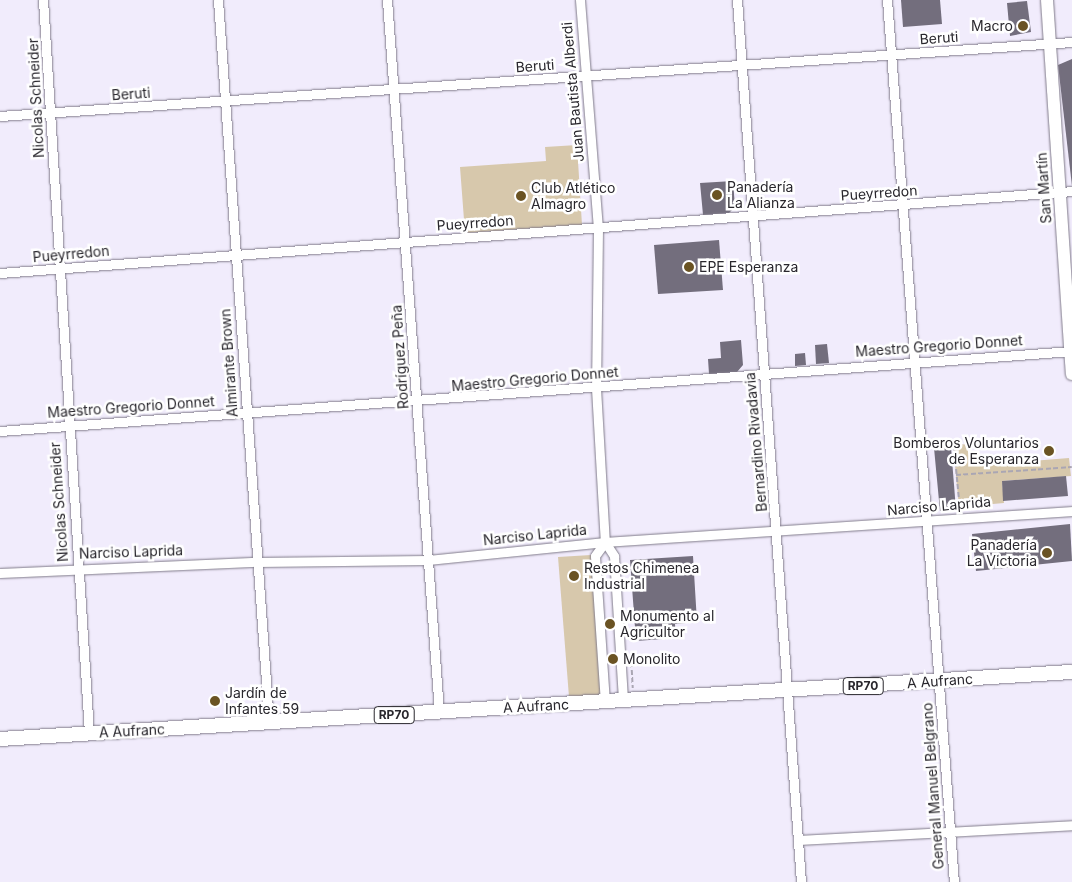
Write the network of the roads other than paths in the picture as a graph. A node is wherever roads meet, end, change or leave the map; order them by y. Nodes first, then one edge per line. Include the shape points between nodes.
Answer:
1 (44, 0) edge
2 (218, 0) edge
3 (387, 0) edge
4 (580, 0) edge
5 (737, 0) edge
6 (888, 0) edge
7 (1047, 0) edge
8 (1072, 42) edge
9 (1050, 43) junction
10 (892, 55) junction
11 (742, 65) junction
12 (586, 76) junction
13 (394, 89) junction
14 (225, 101) junction
15 (51, 112) junction
16 (0, 116) edge
17 (1066, 192) edge
18 (903, 206) junction
19 (752, 216) junction
20 (598, 228) junction
21 (405, 242) junction
22 (235, 255) junction
23 (58, 268) junction
24 (0, 273) edge
25 (1071, 351) edge
26 (916, 363) junction
27 (764, 372) junction
28 (1072, 374) edge
29 (596, 388) junction
30 (417, 402) junction
31 (246, 414) junction
32 (67, 425) junction
33 (0, 430) edge
34 (1072, 511) edge
35 (928, 521) junction
36 (777, 533) junction
37 (605, 542) junction
38 (428, 560) junction
39 (257, 562) junction
40 (77, 568) junction
41 (0, 573) edge
42 (1072, 672) edge
43 (939, 681) junction
44 (787, 692) junction
45 (624, 701) junction
46 (605, 702) junction
47 (439, 712) junction
48 (269, 723) junction
49 (89, 733) junction
50 (0, 739) edge
51 (1072, 824) edge
52 (950, 832) junction
53 (798, 840) junction
54 (801, 882) edge
55 (954, 882) edge

1 - 15 street, Nicolas Schneider
2 - 14 street, Almirante Brown
3 - 13 street, Rodríguez Peña
4 - 12 street, Juan Bautista Alberdi
5 - 11 street, Bernardino Rivadavia
6 - 10 street, General Manuel Belgrano
7 - 9 main road, San Martín
8 - 9 street, Beruti
9 - 10 street, Beruti
9 - 17 main road, San Martín
10 - 11 street, Beruti
10 - 18 street, General Manuel Belgrano
11 - 12 street, Beruti
11 - 19 street, Bernardino Rivadavia
12 - 13 street, Beruti
12 - 20 street, Juan Bautista Alberdi
13 - 14 street, Beruti
13 - 21 street, Rodríguez Peña
14 - 15 street, Beruti
14 - 22 street, Almirante Brown
15 - 16 street, Beruti
15 - 23 street, Nicolas Schneider
17 - 18 street, Pueyrredon
17 - 25 main road, San Martín
18 - 19 street, Pueyrredon
18 - 26 street, General Manuel Belgrano
19 - 20 street, Pueyrredon
19 - 27 street, Bernardino Rivadavia
20 - 21 street, Pueyrredon
20 - 29 street, Juan Bautista Alberdi
21 - 22 street, Pueyrredon
21 - 30 street, Rodríguez Peña
22 - 23 street, Pueyrredon
22 - 31 street, Almirante Brown
23 - 24 street, Pueyrredon
23 - 32 street, Nicolas Schneider
25 - 26 street, Maestro Gregorio Donnet
25 - 28 main road, San Martín
26 - 27 street, Maestro Gregorio Donnet
26 - 35 street, General Manuel Belgrano
27 - 29 street, Maestro Gregorio Donnet
27 - 36 street, Bernardino Rivadavia
29 - 30 street, Maestro Gregorio Donnet
29 - 37 street, Juan Bautista Alberdi
30 - 31 street, Maestro Gregorio Donnet
30 - 38 street, Rodríguez Peña
31 - 32 street, Maestro Gregorio Donnet
31 - 39 street, Almirante Brown
32 - 33 street, Maestro Gregorio Donnet
32 - 40 street, Nicolas Schneider
34 - 35 street, Narciso Laprida
35 - 36 street, Narciso Laprida
35 - 43 street, General Manuel Belgrano
36 - 37 street, Narciso Laprida
36 - 44 street, Bernardino Rivadavia
37 - 38 street, Narciso Laprida
37 - 45 street, Juan Bautista Alberdi via 614,556
37 - 46 street, Juan Bautista Alberdi via 595,556
38 - 39 street, Narciso Laprida
38 - 47 street, Rodríguez Peña
39 - 40 street, Narciso Laprida
39 - 48 street, Almirante Brown
40 - 41 street, Narciso Laprida
40 - 49 street, Nicolas Schneider
42 - 43 main road, A Aufranc / RP70
43 - 44 main road, A Aufranc / RP70
43 - 52 street, General Manuel Belgrano
44 - 45 main road, A Aufranc / RP70
44 - 53 street, Bernardino Rivadavia
45 - 46 main road, A Aufranc / RP70
46 - 47 main road, A Aufranc / RP70
47 - 48 main road, A Aufranc / RP70
48 - 49 main road, A Aufranc / RP70
49 - 50 main road, A Aufranc / RP70
51 - 52 street
52 - 53 street
52 - 55 street, General Manuel Belgrano
53 - 54 street, Bernardino Rivadavia

